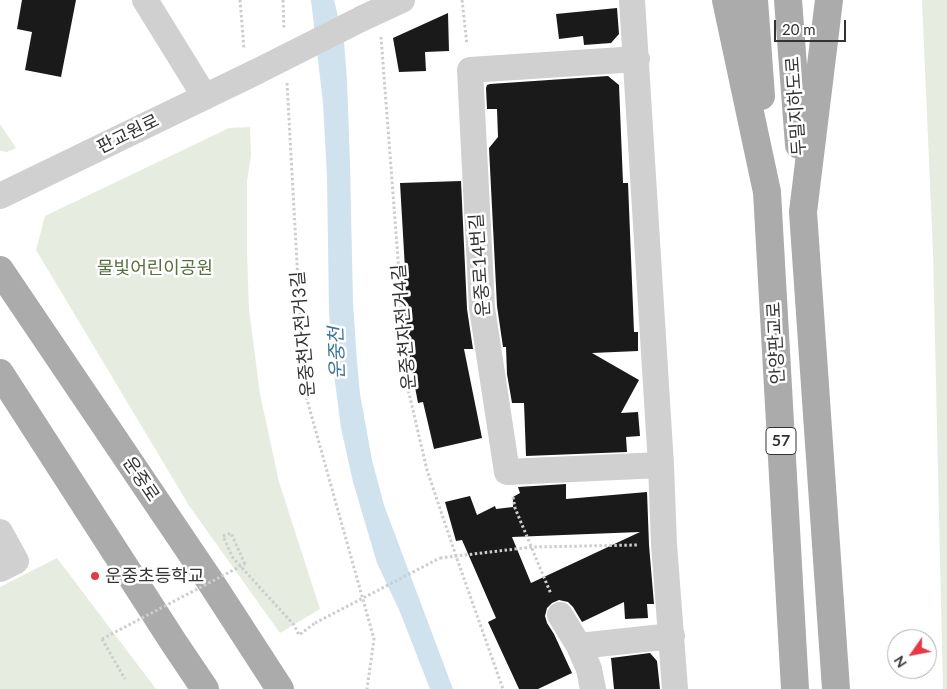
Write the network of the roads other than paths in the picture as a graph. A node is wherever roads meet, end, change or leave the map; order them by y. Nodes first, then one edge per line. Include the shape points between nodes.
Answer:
1 (144, 0) edge
2 (402, 0) edge
3 (632, 0) edge
4 (726, 0) edge
5 (754, 0) edge
6 (788, 0) edge
7 (829, 0) edge
8 (637, 59) junction
9 (205, 97) junction
10 (767, 192) junction
11 (0, 196) edge
12 (803, 212) junction
13 (0, 270) edge
14 (0, 373) edge
15 (661, 465) junction
16 (0, 532) edge
17 (0, 569) edge
18 (560, 615) road end
19 (672, 636) junction
20 (579, 646) junction
21 (205, 689) edge
22 (280, 689) edge
23 (593, 689) edge
24 (676, 689) edge
25 (796, 689) edge
26 (836, 689) edge

1 - 9 street
2 - 9 street, 판교원로, bridge
3 - 8 street
4 - 10 main road, 안양판교로 / 57
5 - 10 main road, 두밀지하도로 / 57
6 - 12 main road, 두밀지하도로 / 57
7 - 12 main road, 안양판교로 / 57
8 - 15 street
8 - 15 street, 운중로14번길 via 470,70 482,308 508,472
9 - 11 street, 판교원로
10 - 25 main road, 안양판교로 / 57
12 - 26 main road, 안양판교로 / 57
13 - 22 main road, 운중로
14 - 21 main road
15 - 19 street
16 - 17 street via 16,561
18 - 20 street
19 - 20 street
19 - 24 street
20 - 23 street

